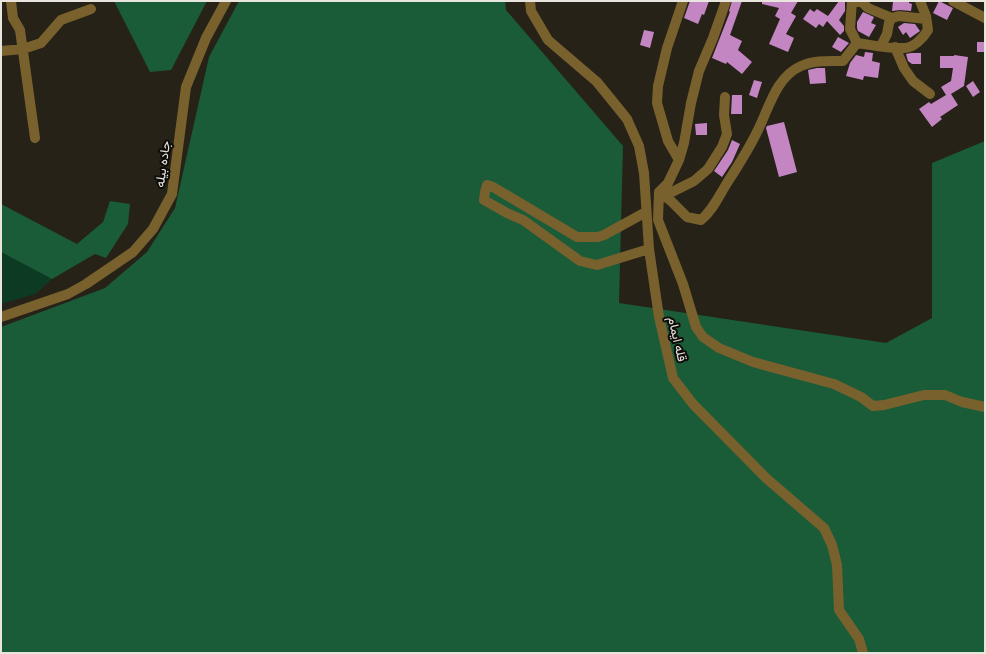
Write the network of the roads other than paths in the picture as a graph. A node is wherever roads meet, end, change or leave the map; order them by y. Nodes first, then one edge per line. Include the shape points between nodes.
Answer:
1 (11, 1) edge
2 (226, 1) edge
3 (530, 1) edge
4 (683, 1) edge
5 (726, 1) edge
6 (853, 1) edge
7 (920, 1) edge
8 (953, 1) edge
9 (91, 9) dead end
10 (892, 18) junction
11 (985, 18) edge
12 (926, 19) junction
13 (857, 43) junction
14 (881, 46) junction
15 (895, 47) junction
16 (24, 49) junction
17 (1, 51) edge
18 (930, 94) dead end
19 (725, 97) dead end
20 (35, 138) dead end
21 (679, 160) junction
22 (659, 192) junction
23 (646, 212) junction
24 (649, 249) junction
25 (1, 317) edge
26 (985, 407) edge
27 (863, 653) edge

1 - 16 street
2 - 25 street, جاده بیله via 206,38 186,87 172,194 153,229 133,252 86,284 68,294
3 - 23 street, قله ایمام via 531,11 548,40 597,82 627,119 640,146
4 - 21 street via 666,48 657,102 668,141
5 - 21 street via 699,72
6 - 10 street via 862,2 868,8
6 - 13 street via 850,30
7 - 12 street
8 - 11 street
9 - 16 street via 61,20 41,43
10 - 12 street via 899,16
10 - 14 street
12 - 15 street via 928,30 924,37 905,48
13 - 14 street
13 - 22 street via 843,61 815,62 800,66 788,75 776,89 743,158 710,213 701,220 687,217
14 - 15 street
15 - 18 street via 913,82
16 - 17 street
16 - 20 street
19 - 22 street via 727,134 722,148 708,169 694,182 672,192
21 - 22 street via 668,183
22 - 26 street via 658,220 683,284 696,327 703,337 719,348 753,362 834,384 873,406 924,395 945,395
23 - 24 street, قله ایمام
23 - 24 street via 604,235 577,237 494,187 487,186 484,200 523,220 580,260 597,265
24 - 27 street, قله ایمام via 659,317 673,378 693,404 766,478 824,528 837,565 839,610 859,639

